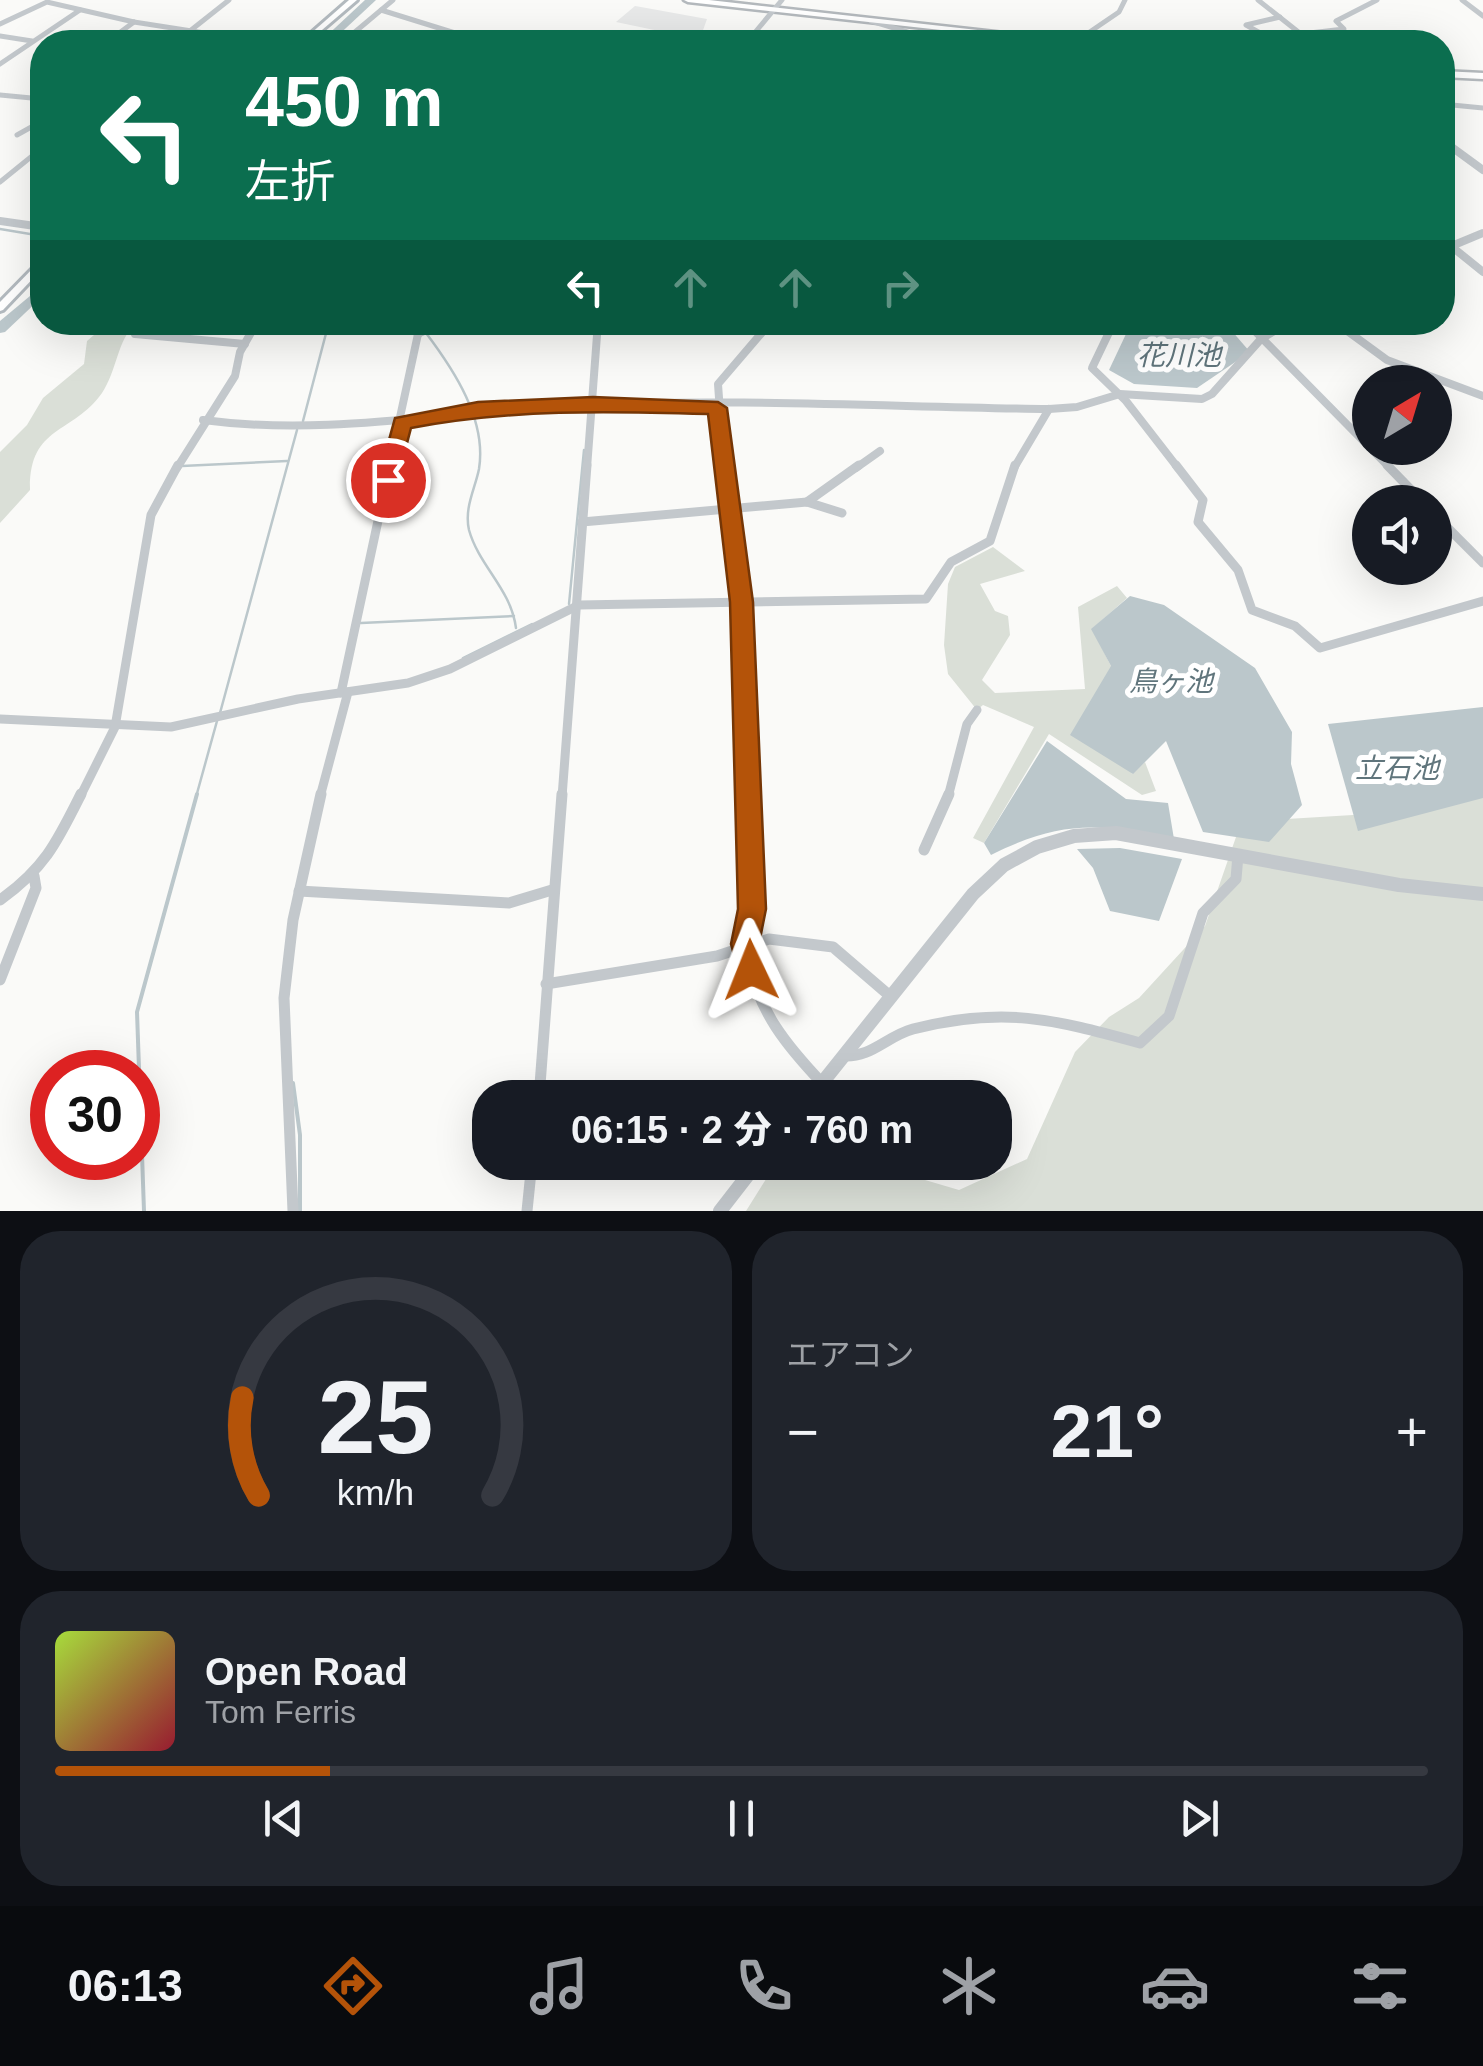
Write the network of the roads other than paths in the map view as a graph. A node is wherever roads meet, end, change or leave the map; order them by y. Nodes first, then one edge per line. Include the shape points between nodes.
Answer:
1 (228, 0) edge
2 (353, 0) edge
3 (393, 0) edge
4 (688, 0) edge
5 (782, 0) edge
6 (1125, 0) edge
7 (1258, 0) edge
8 (1356, 0) edge
9 (1381, 0) edge
10 (1462, 0) edge
11 (1368, 6) junction
12 (80, 10) junction
13 (381, 10) junction
14 (776, 11) junction
15 (1483, 16) edge
16 (1280, 17) junction
17 (870, 21) junction
18 (134, 22) junction
19 (0, 24) edge
20 (50, 30) edge
21 (123, 30) edge
22 (190, 30) joint
23 (318, 30) edge
24 (357, 30) edge
25 (445, 30) edge
26 (759, 30) edge
27 (893, 30) edge
28 (954, 30) edge
29 (1092, 30) edge
30 (1253, 30) edge
31 (1296, 30) edge
32 (1338, 30) edge
33 (0, 36) edge
34 (30, 40) edge
35 (30, 44) edge
36 (0, 64) edge
37 (1455, 75) edge
38 (1483, 76) edge
39 (0, 95) edge
40 (30, 98) edge
41 (1455, 105) edge
42 (1483, 108) edge
43 (30, 128) edge
44 (17, 135) dead end
45 (1455, 150) edge
46 (30, 158) edge
47 (1483, 170) edge
48 (0, 182) edge
49 (0, 221) edge
50 (30, 225) edge
51 (1483, 233) edge
52 (1455, 245) edge
53 (1455, 253) edge
54 (1483, 272) edge
55 (30, 277) edge
56 (0, 308) edge
57 (176, 335) edge
58 (250, 335) edge
59 (418, 335) edge
60 (597, 335) edge
61 (761, 335) edge
62 (1108, 335) edge
63 (1258, 335) edge
64 (1266, 335) edge
65 (1353, 335) edge
66 (1261, 338) junction
67 (245, 344) junction
68 (1120, 394) junction
69 (1483, 396) edge
70 (593, 404) junction
71 (718, 408) junction
72 (1048, 409) junction
73 (203, 420) junction
74 (402, 423) junction
75 (880, 451) dead end
76 (1406, 485) edge
77 (807, 502) junction
78 (732, 506) junction
79 (842, 513) dead end
80 (582, 522) junction
81 (1452, 532) edge
82 (1483, 563) edge
83 (1483, 601) edge
84 (741, 602) junction
85 (579, 605) junction
86 (344, 692) junction
87 (976, 710) dead end
88 (0, 719) edge
89 (115, 727) junction
90 (924, 850) dead end
91 (1238, 855) junction
92 (34, 876) junction
93 (552, 890) junction
94 (299, 892) junction
95 (1483, 894) edge
96 (0, 900) edge
97 (745, 944) junction
98 (0, 980) edge
99 (546, 984) junction
100 (890, 996) junction
101 (843, 1056) junction
102 (540, 1080) edge
103 (819, 1080) edge
104 (824, 1080) edge
105 (530, 1180) edge
106 (744, 1180) edge
107 (293, 1211) edge
108 (527, 1211) edge
109 (720, 1211) edge

1 - 22 street
2 - 23 main road
3 - 13 street
4 - 14 highway
5 - 14 street
6 - 29 street via 1120,12
7 - 16 street
8 - 11 street
9 - 11 street
10 - 15 street
11 - 32 street via 1336,21 1344,29
12 - 18 street
12 - 19 street via 47,2
12 - 20 street
13 - 24 street
13 - 25 street
14 - 17 highway
14 - 26 street
16 - 30 street via 1246,25
16 - 31 street
17 - 27 street
17 - 28 highway
18 - 21 street
18 - 22 street
33 - 34 street
35 - 36 street
37 - 38 highway
39 - 40 street
41 - 42 street
43 - 44 street
45 - 47 street
46 - 48 street
49 - 50 street
51 - 52 street
53 - 54 street
55 - 56 main road
57 - 67 street
58 - 67 street
59 - 74 street
60 - 70 street
61 - 71 street via 718,384
62 - 68 street via 1092,368
63 - 66 street
64 - 66 street
65 - 69 street via 1387,360
66 - 68 street via 1202,399
66 - 76 street
67 - 73 street via 236,376
68 - 72 street
68 - 83 street via 1203,500 1198,522 1238,570 1252,610 1296,626 1320,648
70 - 71 street
70 - 74 street via 478,408
70 - 80 street
71 - 72 street
71 - 78 street
72 - 84 street via 1017,458 990,541 951,562 926,599
73 - 74 street via 262,428
73 - 89 street via 151,515
74 - 86 street
75 - 77 street
77 - 78 street
77 - 79 street
78 - 80 street
78 - 84 street
80 - 85 street
81 - 82 street
84 - 85 street
84 - 97 street via 752,909
85 - 86 street via 422,680
85 - 93 street
86 - 89 street via 171,726
86 - 94 street
87 - 90 street
88 - 89 street
89 - 92 street via 68,826
91 - 95 street via 1399,886
91 - 100 street via 1116,833 1083,833 1023,850 998,866
91 - 101 street via 1236,879 1202,913 1169,1016 1140,1043 1050,1019 969,1015
92 - 96 street
92 - 98 street via 36,888
93 - 94 street via 509,903
93 - 99 street
94 - 107 street via 284,1004 296,1155
97 - 99 street via 716,956
97 - 100 street via 769,939 833,947
97 - 103 street via 774,1033
99 - 102 street
100 - 101 street
101 - 104 street
105 - 108 street
106 - 109 street

